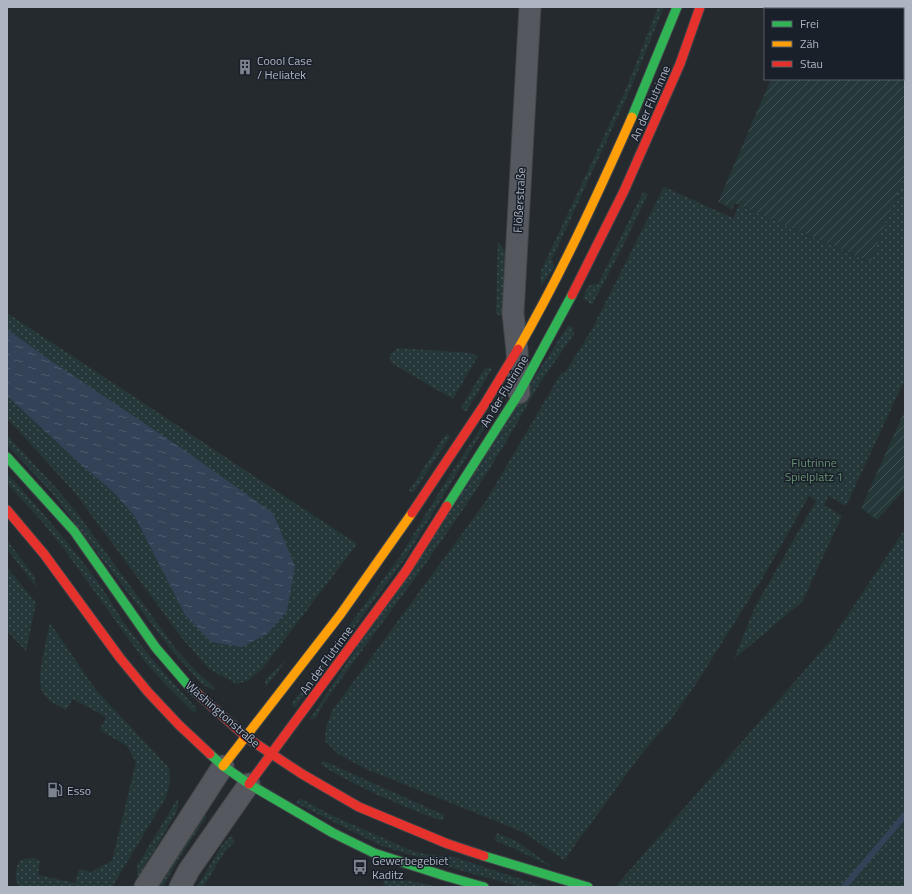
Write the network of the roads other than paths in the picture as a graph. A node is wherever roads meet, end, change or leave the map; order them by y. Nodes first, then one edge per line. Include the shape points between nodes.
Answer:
1 (530, 7) edge
2 (677, 7) edge
3 (700, 7) edge
4 (517, 351) junction
5 (519, 393) junction
6 (7, 457) edge
7 (7, 510) edge
8 (246, 737) junction
9 (271, 754) junction
10 (223, 766) junction
11 (249, 784) junction
12 (145, 887) edge
13 (180, 887) edge
14 (484, 887) edge
15 (588, 887) edge

1 - 4 street, Flößerstraße via 513,313
2 - 4 street, An der Flutrinne via 661,50 591,210
3 - 5 street, An der Flutrinne via 680,64 624,191 564,311
4 - 5 street, Flößerstraße
4 - 8 street, An der Flutrinne via 384,555
5 - 9 street, An der Flutrinne via 406,571
6 - 8 street, Washingtonstraße via 74,531 156,648 187,684
7 - 10 street via 44,554 148,692
8 - 9 street, Washingtonstraße
8 - 10 street, An der Flutrinne
9 - 11 street, An der Flutrinne
9 - 15 street, Washingtonstraße via 359,807 448,844
10 - 11 street
10 - 12 street
11 - 13 street
11 - 14 street via 333,833 374,852

